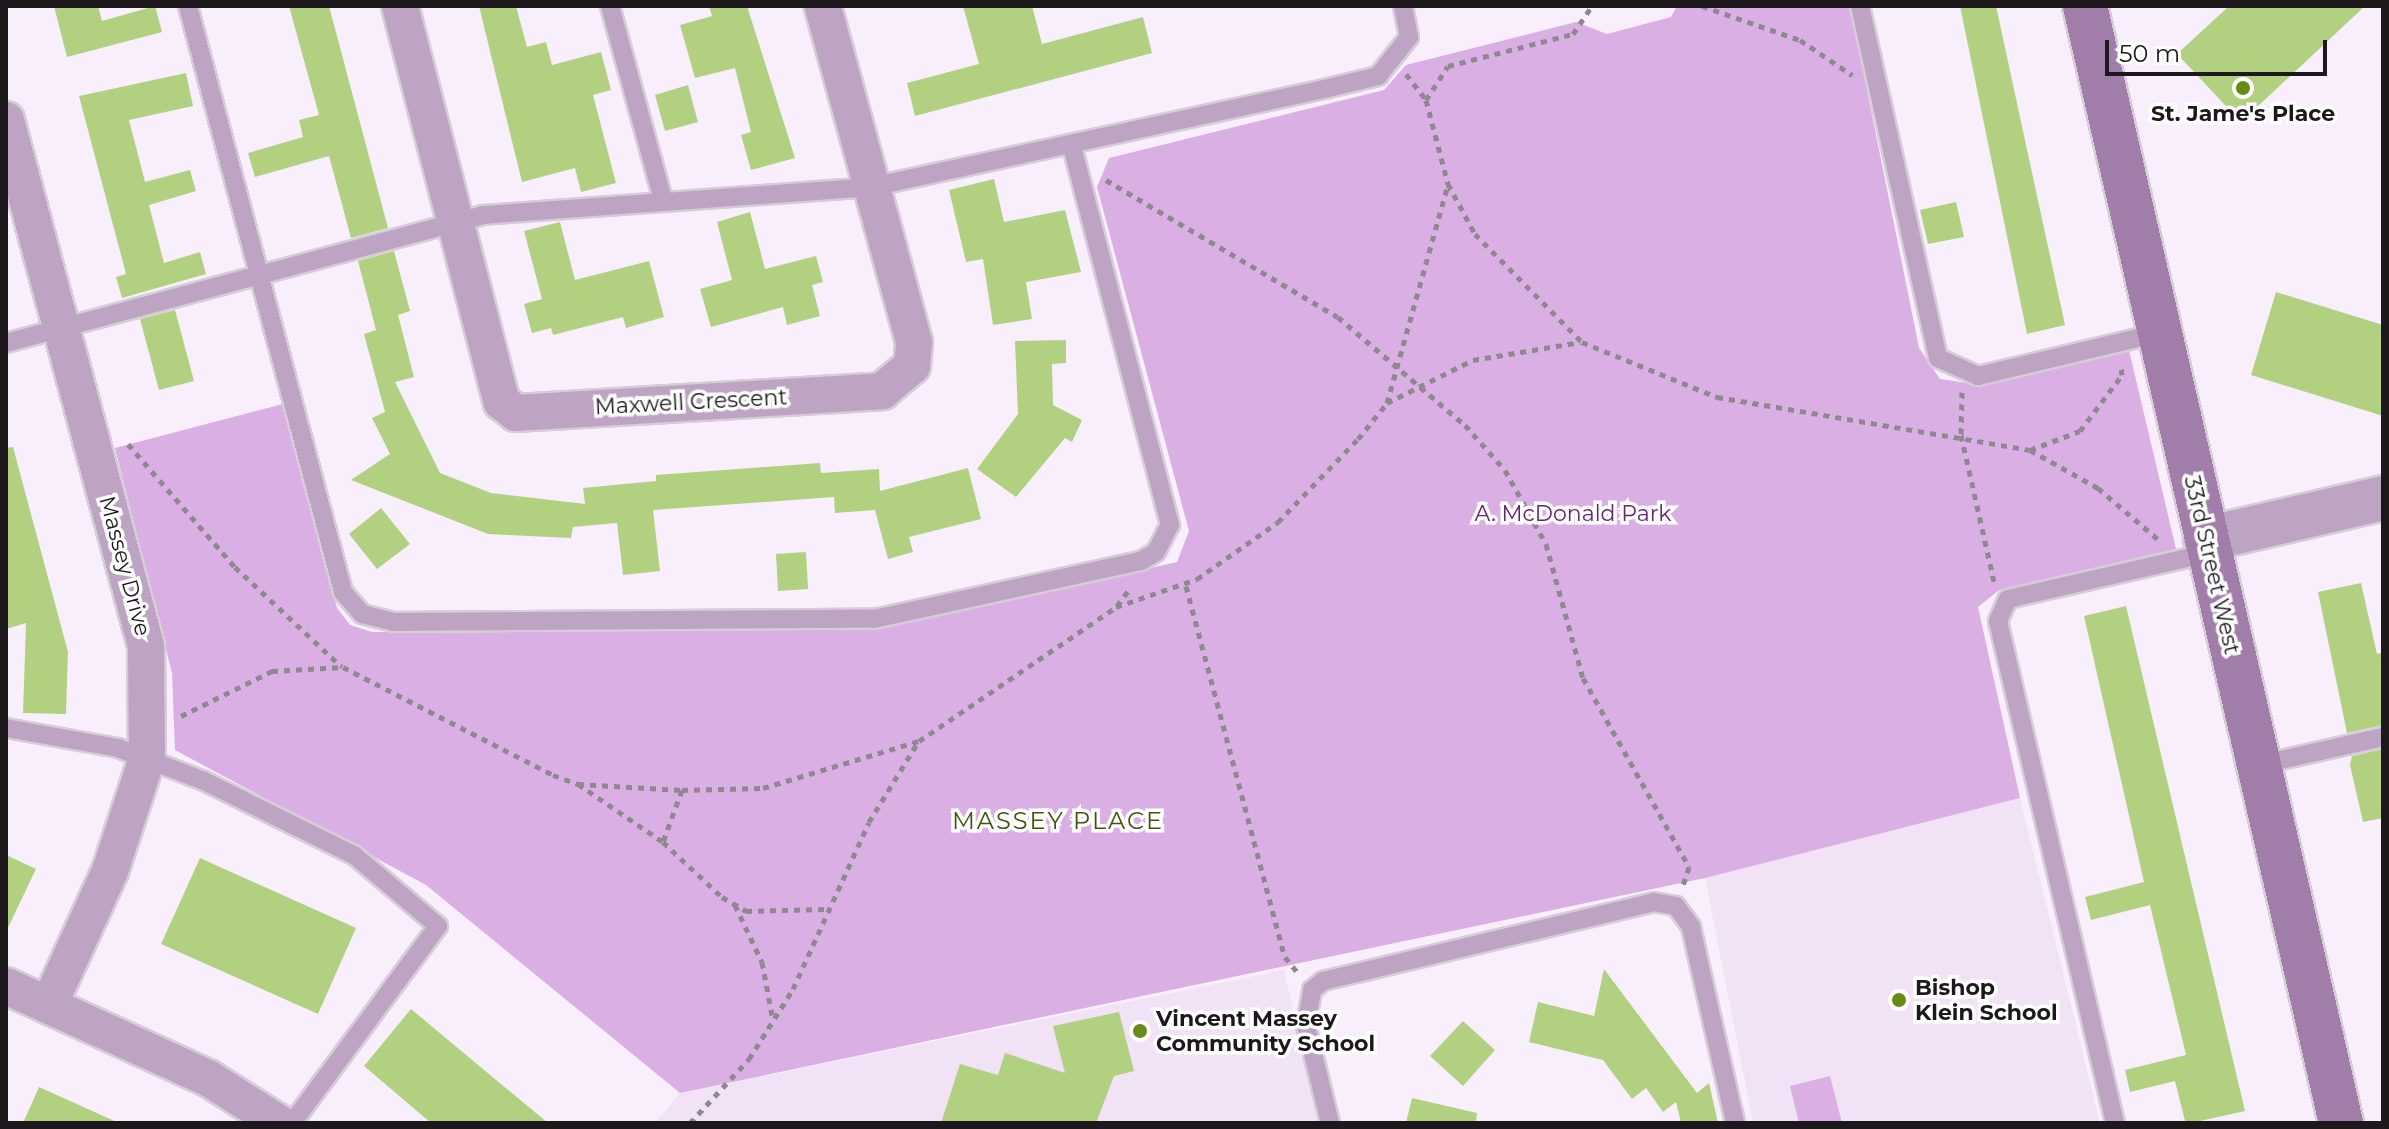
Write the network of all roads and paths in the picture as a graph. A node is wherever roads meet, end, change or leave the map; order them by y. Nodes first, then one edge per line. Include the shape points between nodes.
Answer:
1 (188, 6) edge
2 (400, 6) edge
3 (610, 6) edge
4 (823, 6) edge
5 (1403, 6) edge
6 (1592, 6) edge
7 (1702, 6) edge
8 (1860, 6) edge
9 (2085, 6) edge
10 (1393, 57) junction
11 (1879, 94) junction
12 (1426, 100) junction
13 (7, 125) edge
14 (1072, 145) junction
15 (1077, 165) junction
16 (871, 187) junction
17 (663, 200) junction
18 (457, 220) junction
19 (261, 275) junction
20 (64, 328) junction
21 (2159, 333) junction
22 (1582, 342) junction
23 (2116, 342) junction
24 (6, 343) edge
25 (1964, 375) junction
26 (1420, 386) junction
27 (1387, 403) dead end
28 (120, 434) dead end
29 (1961, 435) junction
30 (2030, 450) junction
31 (2383, 498) edge
32 (2207, 546) junction
33 (2166, 562) junction
34 (1186, 586) dead end
35 (2000, 609) junction
36 (343, 667) dead end
37 (6, 728) edge
38 (2383, 737) edge
39 (919, 741) dead end
40 (147, 758) junction
41 (2258, 765) junction
42 (578, 784) dead end
43 (682, 790) dead end
44 (663, 842) junction
45 (735, 905) junction
46 (1676, 906) junction
47 (827, 909) junction
48 (6, 986) edge
49 (1312, 990) junction
50 (49, 1005) junction
51 (773, 1021) junction
52 (279, 1123) edge
53 (292, 1123) edge
54 (690, 1123) edge
55 (1330, 1123) edge
56 (1735, 1123) edge
57 (2115, 1123) edge
58 (2341, 1123) edge

1 - 19 lane
2 - 18 street, Maxwell Crescent
3 - 17 lane
4 - 16 street, Maxwell Crescent
5 - 10 lane via 1409,37
6 - 12 path via 1573,34 1448,66
7 - 11 path via 1800,40
8 - 11 lane
9 - 21 main road, 33rd Street West
10 - 12 path
10 - 14 lane via 1378,76
11 - 25 lane via 1932,345 1948,368
12 - 22 path via 1448,184 1475,234
13 - 20 street, Massey Drive
14 - 15 lane
14 - 16 lane
15 - 19 lane via 1170,525 1156,552 1141,561 874,619 393,622 362,614 343,592
15 - 26 path via 1338,317
16 - 17 lane
16 - 18 street, Maxwell Crescent via 914,342 912,366 882,391 516,413 502,402
17 - 18 lane
18 - 19 lane
19 - 20 lane
20 - 24 lane
20 - 40 street, Massey Drive via 146,646
21 - 23 lane
21 - 32 main road, 33rd Street West
22 - 26 path via 1473,360
22 - 29 path via 1717,397
23 - 25 lane
23 - 30 path via 2122,375 2109,397 2080,431
25 - 29 path
26 - 27 path
26 - 46 path via 1505,470 1546,544 1583,678 1689,867
28 - 36 path via 235,567
29 - 30 path
29 - 35 path
30 - 33 path via 2158,532
31 - 32 street
32 - 33 lane
32 - 41 main road, 33rd Street West
33 - 35 lane via 2008,599
34 - 49 path via 1285,957
35 - 57 lane via 1998,636
37 - 40 lane
38 - 41 lane
39 - 47 path
40 - 50 street, Massey Drive via 110,871
40 - 53 lane via 354,855 438,926
41 - 58 main road, 33rd Street West
42 - 44 path
43 - 44 path
44 - 45 path
45 - 47 path via 790,915
45 - 51 path via 762,962
46 - 49 lane via 1654,902 1341,974
46 - 56 lane via 1691,927
47 - 51 path
48 - 50 street
49 - 55 lane via 1306,1025
50 - 52 street via 208,1078
51 - 54 path via 749,1059

